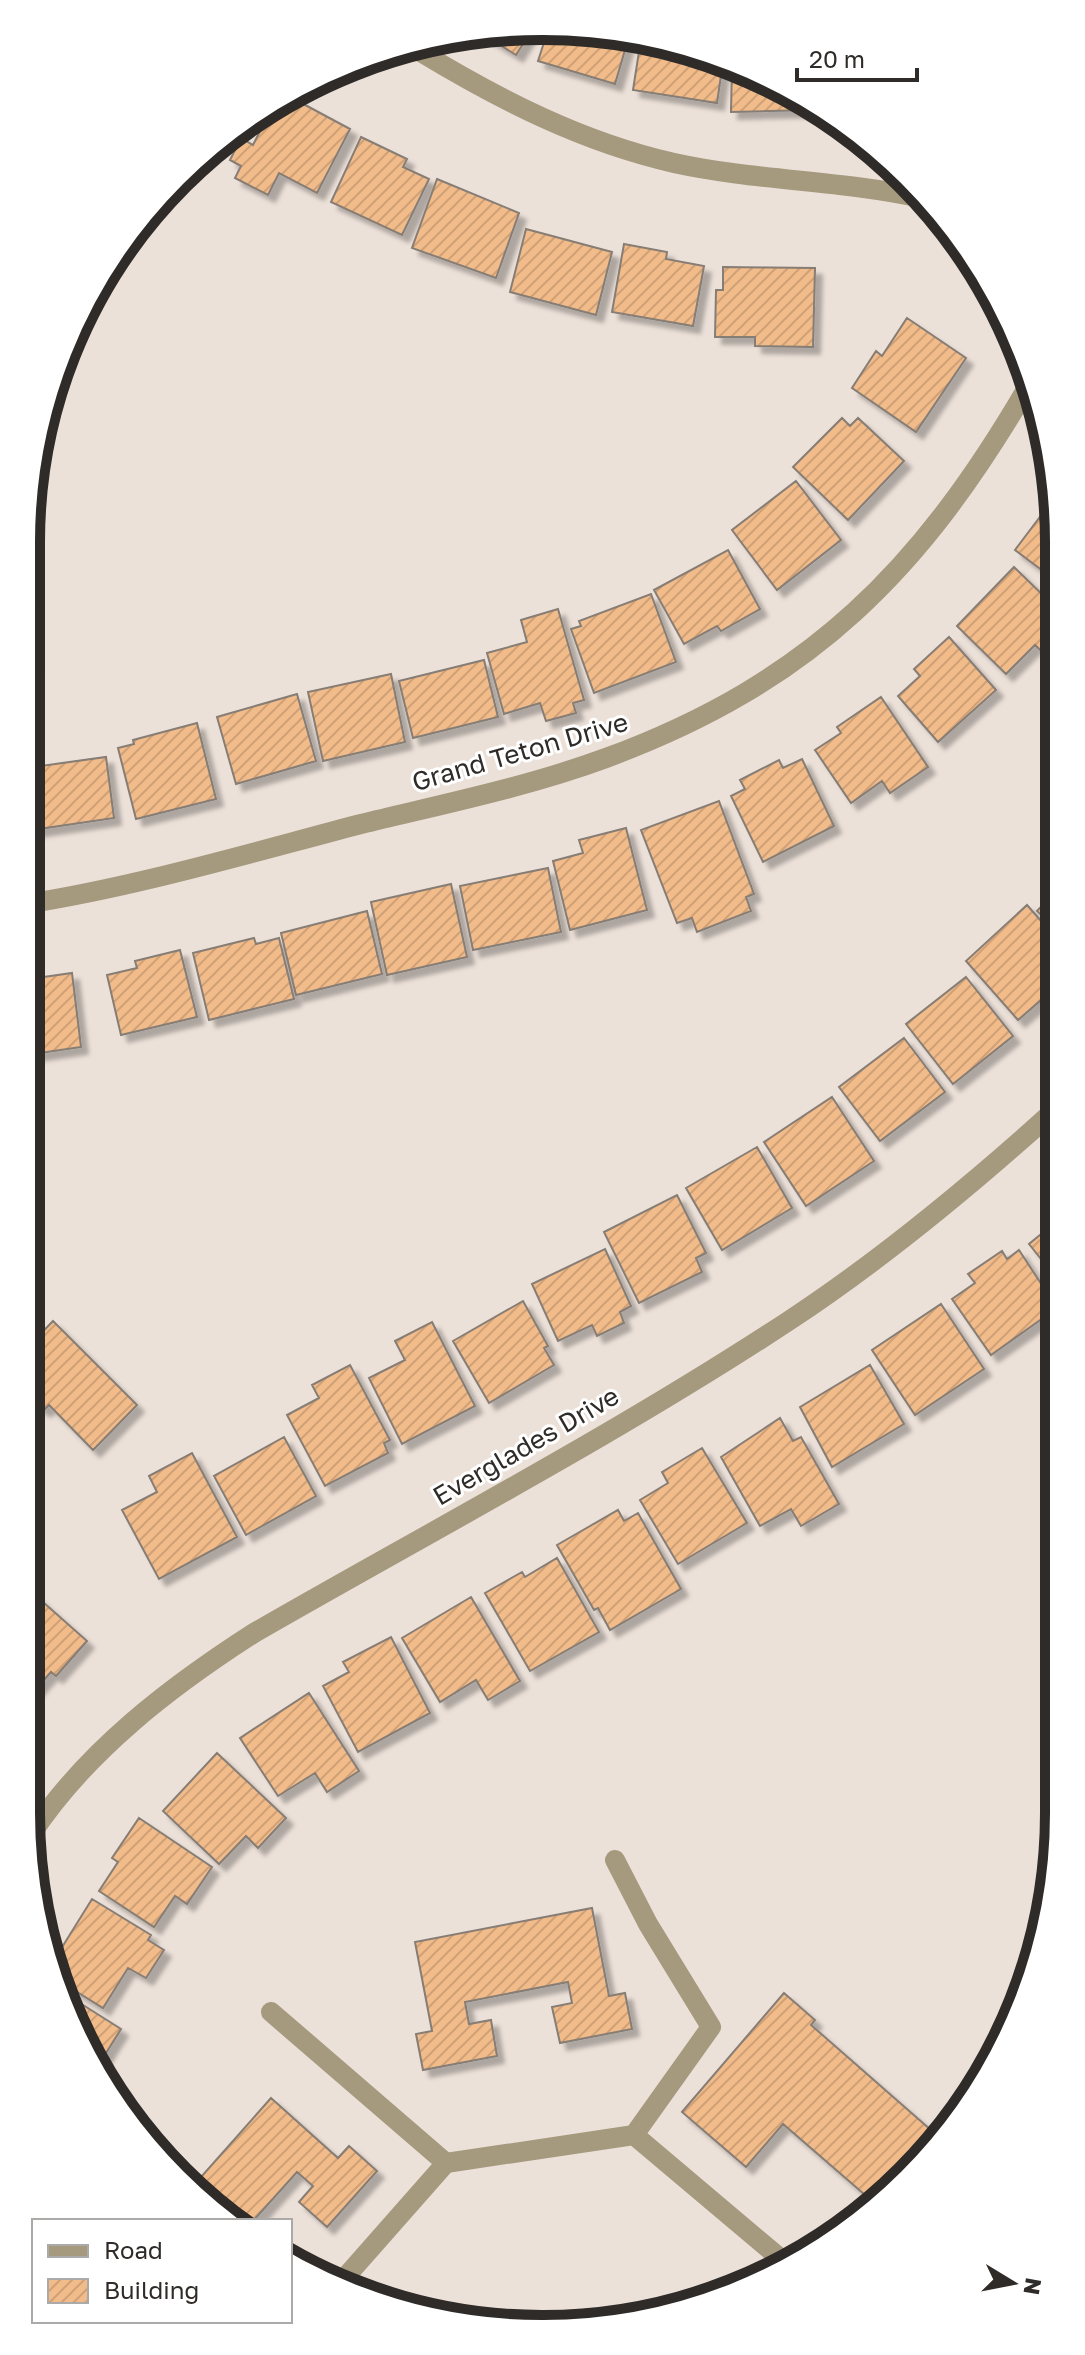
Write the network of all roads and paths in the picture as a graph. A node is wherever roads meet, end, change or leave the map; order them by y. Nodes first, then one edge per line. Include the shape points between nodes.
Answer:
1 (425, 54) edge
2 (906, 196) edge
3 (1023, 395) edge
4 (40, 901) edge
5 (1045, 1118) edge
6 (40, 1823) edge
7 (615, 1860) dead end
8 (271, 2012) dead end
9 (634, 2135) junction
10 (446, 2163) junction
11 (778, 2256) edge
12 (347, 2276) edge

1 - 2 street via 536,116 607,144 741,175
3 - 4 street, Grand Teton Drive via 918,551 864,606 741,697 605,759 537,780
5 - 6 street, Everglades Drive via 938,1211 788,1321 193,1672 82,1771
7 - 9 street via 711,2027
8 - 10 street
9 - 10 street
9 - 11 street
10 - 12 street

